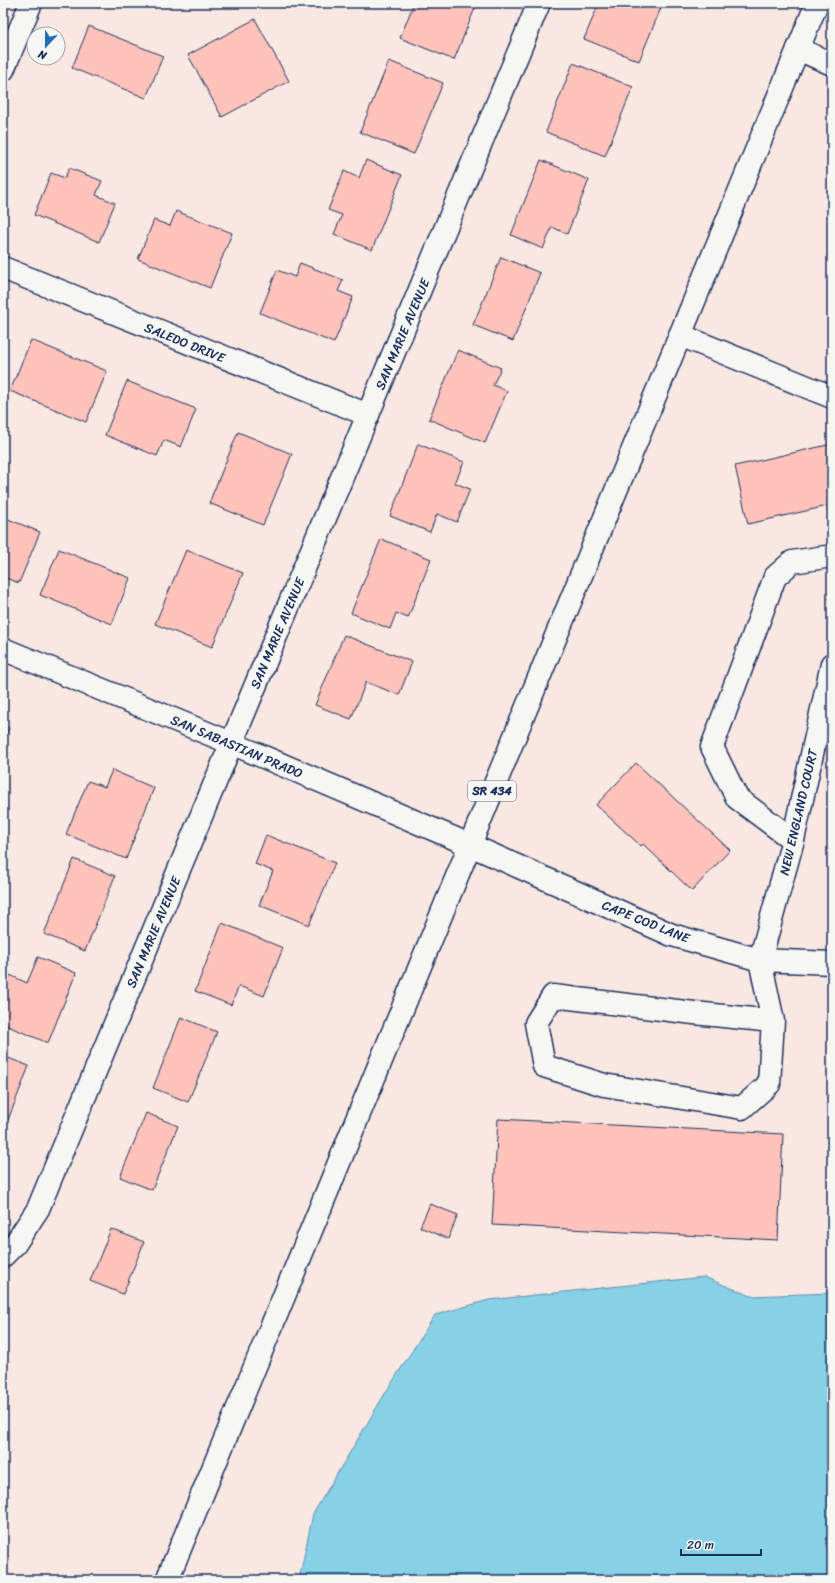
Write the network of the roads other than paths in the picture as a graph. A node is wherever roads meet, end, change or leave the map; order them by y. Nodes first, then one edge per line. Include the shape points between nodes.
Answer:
1 (30, 3) edge
2 (539, 3) edge
3 (818, 3) edge
4 (798, 49) junction
5 (832, 64) edge
6 (3, 70) edge
7 (3, 268) edge
8 (680, 335) junction
9 (832, 397) edge
10 (368, 415) junction
11 (832, 556) edge
12 (3, 649) edge
13 (832, 664) edge
14 (231, 743) junction
15 (793, 840) junction
16 (470, 845) junction
17 (760, 960) junction
18 (832, 962) edge
19 (773, 1021) junction
20 (3, 1256) edge
21 (167, 1580) edge

1 - 6 street
2 - 10 street, SAN MARIE AVENUE
3 - 4 street, SR 434
4 - 5 street
4 - 8 street, SR 434
7 - 10 street, SALEDO DRIVE
8 - 9 street
8 - 16 street, SR 434
10 - 14 street, SAN MARIE AVENUE
11 - 15 street via 792,562 775,577 712,747 737,798
12 - 14 street, SAN SABASTIAN PRADO
13 - 15 street, NEW ENGLAND COURT
14 - 16 street, SAN SABASTIAN PRADO
14 - 20 street, SAN MARIE AVENUE via 38,1209 15,1244
15 - 17 street, NEW ENGLAND COURT
16 - 17 street, CAPE COD LANE via 672,935
16 - 21 street, SR 434
17 - 18 street, CAPE COD LANE
17 - 19 street
19 - 19 street via 553,996 536,1023 544,1066 604,1085 742,1108 768,1084

